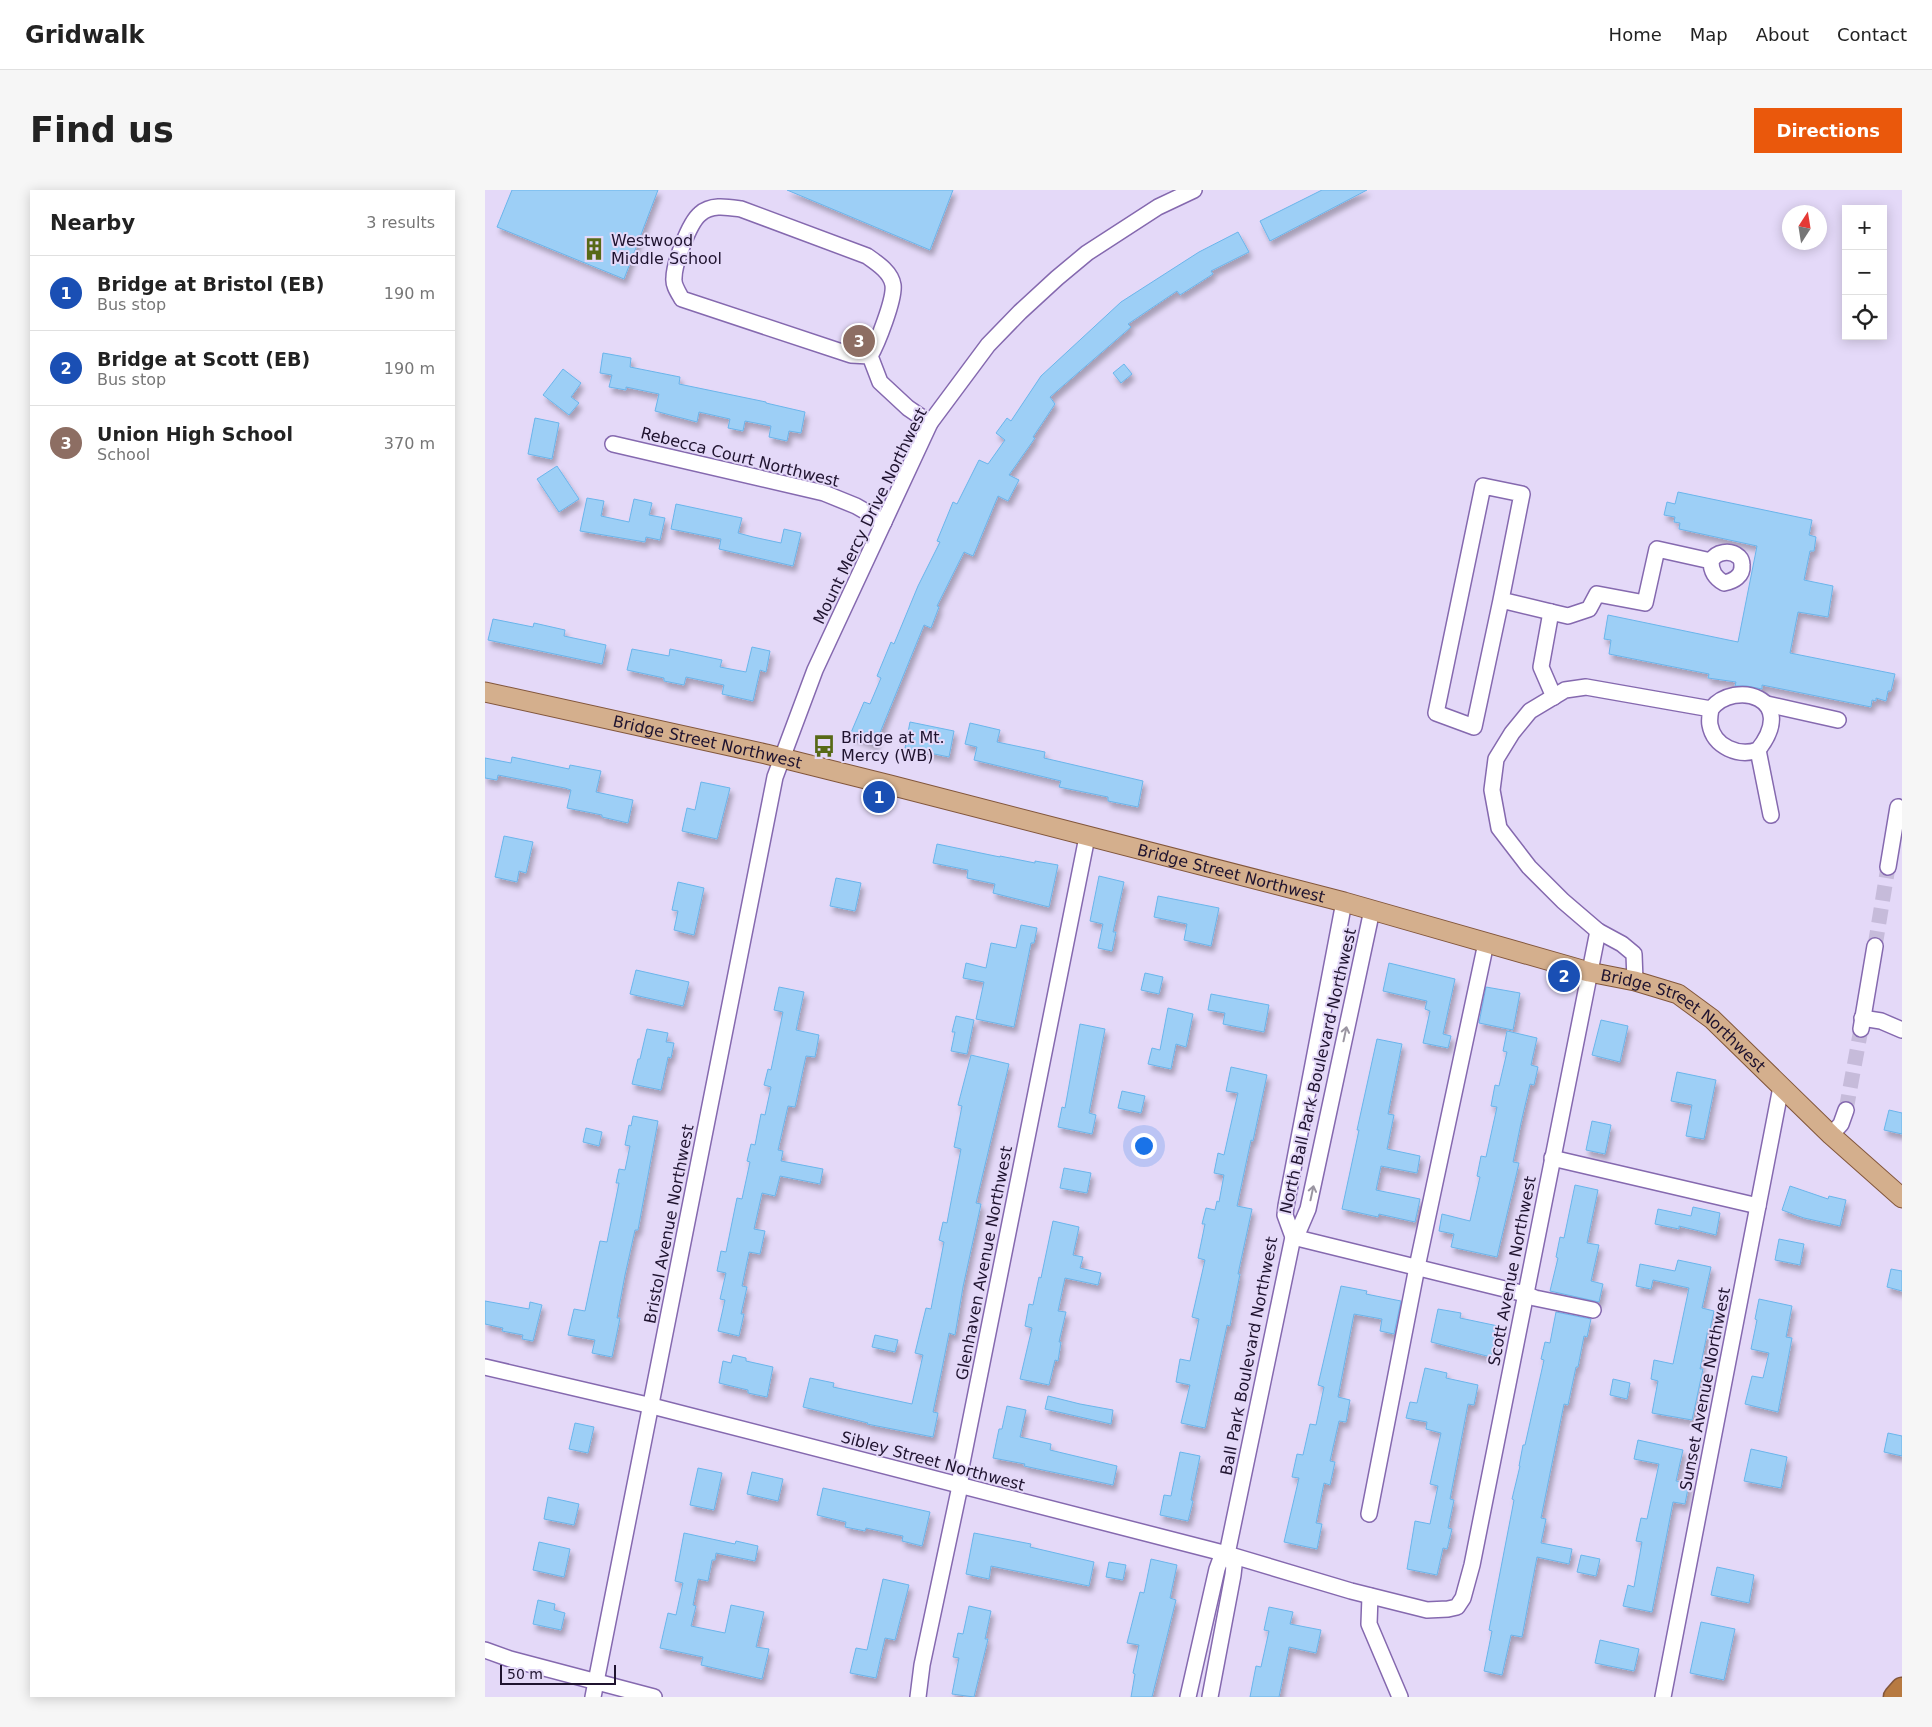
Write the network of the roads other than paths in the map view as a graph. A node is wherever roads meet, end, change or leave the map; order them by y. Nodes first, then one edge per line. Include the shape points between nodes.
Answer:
1 (1194, 190) edge
2 (869, 356) junction
3 (931, 423) junction
4 (613, 444) dead end
5 (884, 522) junction
6 (1711, 562) dead end
7 (1501, 600) junction
8 (1551, 612) junction
9 (485, 692) edge
10 (1553, 697) junction
11 (1767, 704) junction
12 (1711, 709) junction
13 (1838, 720) dead end
14 (1758, 750) junction
15 (782, 759) junction
16 (1897, 807) dead end
17 (1771, 815) dead end
18 (1087, 837) junction
19 (1888, 867) tunnel mouth
20 (1345, 902) junction
21 (1372, 910) junction
22 (1598, 931) junction
23 (1486, 943) junction
24 (1875, 946) tunnel mouth
25 (1589, 972) junction
26 (1635, 981) junction
27 (1902, 1030) edge
28 (1781, 1087) junction
29 (1846, 1110) tunnel mouth
30 (1831, 1135) junction
31 (1552, 1158) junction
32 (1902, 1198) edge
33 (1758, 1206) junction
34 (1293, 1237) junction
35 (1417, 1267) junction
36 (1525, 1294) junction
37 (1593, 1310) dead end
38 (485, 1367) edge
39 (652, 1406) junction
40 (960, 1486) junction
41 (1369, 1514) dead end
42 (1227, 1554) junction
43 (1371, 1596) junction
44 (1448, 1609) joint
45 (485, 1650) edge
46 (1902, 1689) edge
47 (595, 1690) edge
48 (654, 1697) edge
49 (918, 1697) edge
50 (1188, 1697) edge
51 (1210, 1697) edge
52 (1400, 1697) edge
53 (1663, 1697) edge
54 (1895, 1697) edge

1 - 3 street, Mount Mercy Drive Northwest via 1158,207 1087,253 1057,278 988,346
2 - 2 street via 890,303 893,285 880,265 867,256 741,209 710,208 700,213 692,224 675,267 673,279 682,299 851,355
2 - 3 street via 880,382 908,408
3 - 5 street, Mount Mercy Drive Northwest
4 - 5 street, Rebecca Court Northwest via 823,493
5 - 15 street, Mount Mercy Drive Northwest via 815,670
6 - 8 street via 1657,549 1645,603 1597,594 1589,609 1568,616
7 - 7 street via 1522,494 1483,486 1436,713 1474,727
7 - 8 street
8 - 10 street via 1541,667
9 - 15 main road, Bridge Street Northwest
10 - 12 street via 1565,690 1586,687
10 - 22 street via 1530,711 1496,759 1492,790 1499,828 1529,867 1563,902
11 - 12 street via 1744,695 1716,702
11 - 13 street
11 - 14 street via 1772,726
12 - 14 street via 1710,725 1724,745 1740,753
14 - 17 street
15 - 18 main road, Bridge Street Northwest
15 - 39 street, Bristol Avenue Northwest via 775,777
16 - 19 street
18 - 20 main road, Bridge Street Northwest
18 - 40 street, Glenhaven Avenue Northwest
20 - 21 main road, Bridge Street Northwest
20 - 34 street, Ball Park Boulevard Northwest via 1286,1206 1285,1216
21 - 23 main road, Bridge Street Northwest
34 -> 21 street, North Ball Park Boulevard Northwest via 1308,1210
22 - 25 street, Scott Avenue Northwest
22 - 26 street via 1634,954
23 - 25 main road, Bridge Street Northwest
23 - 35 street
24 - 27 street via 1861,1024 1881,1021
25 - 26 main road, Bridge Street Northwest
25 - 31 street, Scott Avenue Northwest
26 - 28 main road, Bridge Street Northwest via 1678,994 1689,1001 1712,1018
28 - 30 main road, Bridge Street Northwest
28 - 33 street, Sunset Avenue Northwest
29 - 30 street via 1841,1124
30 - 32 main road, Bridge Street Northwest
31 - 33 street
31 - 36 street, Scott Avenue Northwest
33 - 53 street, Sunset Avenue Northwest
34 - 35 street
34 - 42 street, Ball Park Boulevard Northwest
35 - 36 street
35 - 41 street
36 - 37 street
36 - 44 street, Scott Avenue Northwest via 1467,1584 1457,1607
38 - 39 street, Sibley Street Northwest
39 - 40 street, Sibley Street Northwest
39 - 47 street, Bristol Avenue Northwest
40 - 42 street, Sibley Street Northwest
40 - 49 street, Glenhaven Avenue Northwest
42 - 43 street, Sibley Street Northwest
42 - 50 street via 1221,1558 1217,1569
42 - 51 street, Ball Park Boulevard Northwest via 1234,1566 1233,1575
43 - 44 street, Sibley Street Northwest via 1427,1610
43 - 52 street via 1369,1624
45 - 47 street
46 - 54 highway
47 - 48 street

